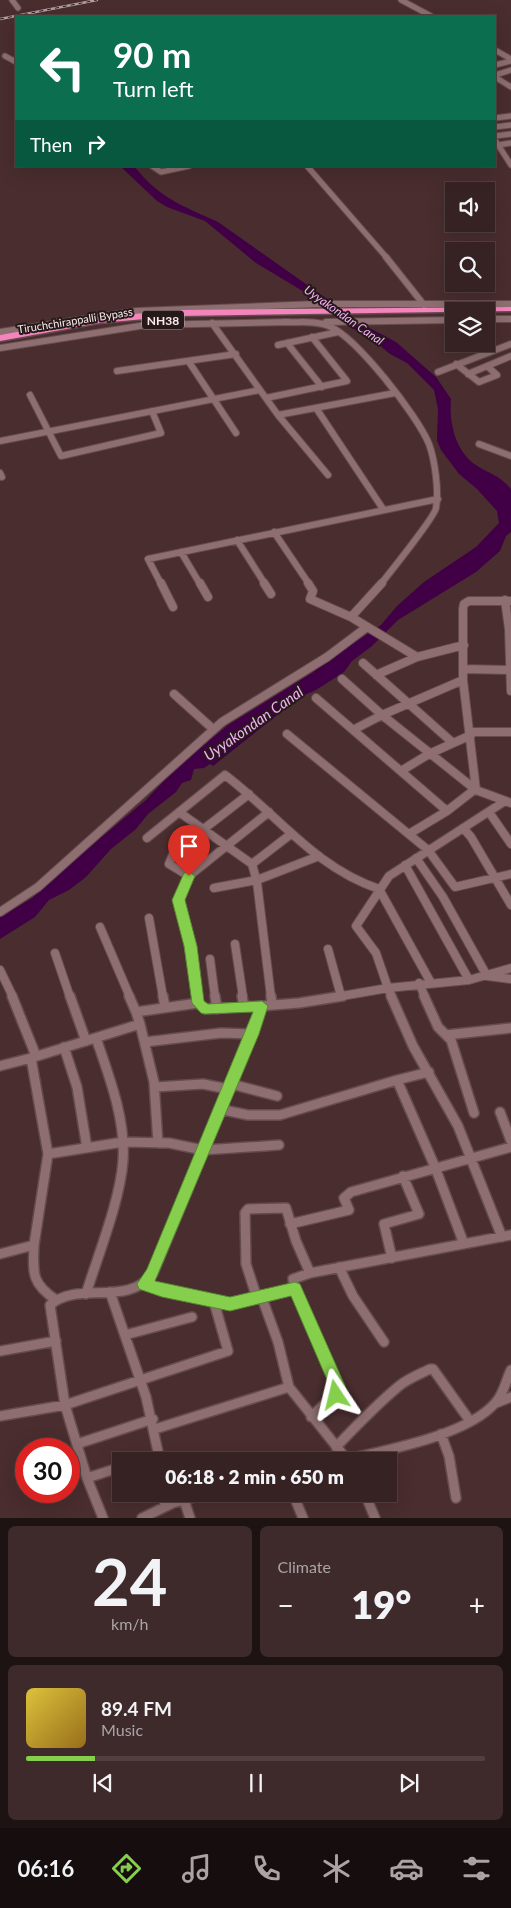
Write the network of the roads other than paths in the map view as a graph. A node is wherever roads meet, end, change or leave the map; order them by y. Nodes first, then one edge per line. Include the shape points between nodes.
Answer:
1 (12, 0) edge
2 (401, 0) edge
3 (18, 8) dead end
4 (429, 15) edge
5 (496, 52) edge
6 (15, 53) edge
7 (511, 60) edge
8 (15, 61) edge
9 (496, 65) edge
10 (511, 66) edge
11 (496, 70) edge
12 (511, 70) edge
13 (496, 76) edge
14 (496, 77) edge
15 (511, 80) edge
16 (504, 82) junction
17 (511, 87) edge
18 (511, 116) edge
19 (496, 118) edge
20 (511, 125) edge
21 (496, 127) edge
22 (511, 134) edge
23 (496, 140) edge
24 (511, 143) edge
25 (511, 152) edge
26 (503, 153) junction
27 (510, 163) edge
28 (154, 167) edge
29 (184, 167) edge
30 (308, 167) edge
31 (511, 304) edge
32 (424, 305) junction
33 (511, 309) edge
34 (445, 310) edge
35 (495, 313) edge
36 (495, 314) edge
37 (511, 314) edge
38 (495, 315) edge
39 (445, 316) edge
40 (330, 317) junction
41 (511, 319) edge
42 (445, 320) edge
43 (284, 322) junction
44 (212, 323) junction
45 (0, 332) edge
46 (338, 332) junction
47 (312, 337) junction
48 (0, 338) edge
49 (287, 343) junction
50 (0, 344) edge
51 (511, 344) edge
52 (278, 345) dead end
53 (503, 347) junction
54 (0, 348) edge
55 (511, 352) edge
56 (236, 354) junction
57 (511, 356) edge
58 (189, 362) junction
59 (456, 364) junction
60 (487, 366) junction
61 (117, 371) dead end
62 (438, 372) dead end
63 (468, 374) junction
64 (322, 387) junction
65 (260, 390) junction
66 (395, 394) junction
67 (30, 395) dead end
68 (266, 398) junction
69 (212, 399) junction
70 (316, 408) junction
71 (152, 411) junction
72 (278, 415) junction
73 (50, 431) junction
74 (236, 433) dead end
75 (0, 441) edge
76 (479, 444) dead end
77 (511, 456) edge
78 (328, 475) dead end
79 (438, 499) junction
80 (383, 509) junction
81 (274, 532) junction
82 (237, 540) junction
83 (181, 552) junction
84 (271, 594) dead end
85 (208, 597) dead end
86 (508, 600) edge
87 (173, 606) dead end
88 (351, 617) junction
89 (367, 627) junction
90 (464, 645) junction
91 (417, 657) junction
92 (363, 663) dead end
93 (463, 669) junction
94 (509, 670) junction
95 (376, 675) junction
96 (342, 679) dead end
97 (463, 680) junction
98 (511, 691) edge
99 (174, 694) dead end
100 (316, 698) dead end
101 (409, 702) junction
102 (382, 715) junction
103 (213, 729) junction
104 (353, 730) junction
105 (511, 732) edge
106 (288, 734) dead end
107 (471, 734) junction
108 (453, 743) junction
109 (429, 754) junction
110 (401, 771) junction
111 (475, 790) junction
112 (249, 794) junction
113 (508, 802) edge
114 (446, 811) junction
115 (179, 812) junction
116 (269, 812) junction
117 (490, 812) junction
118 (462, 828) junction
119 (203, 829) junction
120 (291, 834) junction
121 (409, 834) junction
122 (147, 838) dead end
123 (511, 844) edge
124 (228, 846) junction
125 (428, 850) junction
126 (319, 856) junction
127 (416, 858) junction
128 (252, 864) junction
129 (405, 864) junction
130 (511, 874) edge
131 (189, 876) junction
132 (496, 878) junction
133 (256, 880) junction
134 (214, 888) dead end
135 (379, 888) junction
136 (511, 905) edge
137 (0, 912) edge
138 (149, 918) dead end
139 (100, 927) dead end
140 (235, 944) dead end
141 (328, 949) dead end
142 (55, 953) dead end
143 (210, 959) dead end
144 (511, 968) edge
145 (0, 970) edge
146 (487, 976) junction
147 (511, 979) edge
148 (469, 980) junction
149 (419, 983) junction
150 (431, 983) junction
151 (388, 988) junction
152 (341, 996) junction
153 (198, 1003) junction
154 (272, 1004) junction
155 (262, 1006) junction
156 (165, 1007) junction
157 (244, 1007) junction
158 (217, 1008) junction
159 (136, 1012) junction
160 (140, 1024) junction
161 (511, 1028) edge
162 (252, 1034) junction
163 (446, 1035) junction
164 (96, 1038) junction
165 (86, 1041) junction
166 (145, 1042) junction
167 (64, 1048) junction
168 (33, 1057) junction
169 (0, 1066) edge
170 (429, 1072) junction
171 (397, 1080) junction
172 (155, 1087) junction
173 (230, 1087) junction
174 (277, 1096) dead end
175 (219, 1109) junction
176 (500, 1112) dead end
177 (474, 1114) dead end
178 (511, 1141) edge
179 (123, 1142) junction
180 (158, 1143) junction
181 (279, 1145) dead end
182 (511, 1147) edge
183 (87, 1148) junction
184 (203, 1150) junction
185 (48, 1154) junction
186 (470, 1156) junction
187 (435, 1167) junction
188 (403, 1176) junction
189 (290, 1224) junction
190 (507, 1236) edge
191 (464, 1244) junction
192 (34, 1245) junction
193 (0, 1254) edge
194 (392, 1258) junction
195 (339, 1266) junction
196 (310, 1272) junction
197 (144, 1284) junction
198 (295, 1289) junction
199 (110, 1292) junction
200 (86, 1294) junction
201 (260, 1298) junction
202 (56, 1300) junction
203 (214, 1302) junction
204 (192, 1317) dead end
205 (125, 1335) junction
206 (56, 1341) junction
207 (384, 1342) dead end
208 (0, 1351) edge
209 (511, 1370) edge
210 (141, 1381) junction
211 (289, 1387) junction
212 (511, 1397) edge
213 (496, 1403) junction
214 (65, 1405) junction
215 (0, 1416) edge
216 (311, 1417) junction
217 (470, 1421) junction
218 (154, 1424) junction
219 (441, 1434) junction
220 (74, 1438) edge
221 (80, 1443) edge
222 (336, 1447) junction
223 (159, 1452) edge
224 (339, 1452) edge
225 (377, 1452) edge
226 (80, 1456) edge
227 (112, 1470) edge
228 (87, 1478) junction
229 (456, 1498) dead end
230 (165, 1502) edge
231 (178, 1502) edge
232 (185, 1502) edge
233 (296, 1502) edge
234 (368, 1502) edge
235 (165, 1506) junction
236 (102, 1518) edge
237 (142, 1518) edge
238 (190, 1518) edge
239 (303, 1518) edge
240 (375, 1518) edge

1 - 3 street
2 - 4 street
5 - 7 street
6 - 8 street via 5,56
7 - 9 street
10 - 11 street
12 - 13 street
14 - 16 street
15 - 16 street
16 - 17 street
18 - 19 street
20 - 21 street
22 - 23 street
23 - 24 street
23 - 26 street
25 - 26 street
26 - 27 street
28 - 29 street via 161,172
30 - 32 street via 373,240
31 - 32 street
32 - 45 street via 318,304 137,311
33 - 35 highway, NH38
34 - 40 highway, Tiruchchirappalli Bypass / NH38
36 - 37 highway, NH38
38 - 41 street
39 - 40 highway, Tiruchchirappalli Bypass / NH38
40 - 42 street via 368,322
40 - 43 street
40 - 48 highway, Tiruchchirappalli Bypass / NH38 via 246,311 140,316
40 - 50 highway, Tiruchchirappalli Bypass / NH38 via 144,321
43 - 44 street
43 - 46 street via 326,325
44 - 54 street via 146,325
44 - 56 street
46 - 47 street
46 - 66 street via 347,338
47 - 49 street
47 - 64 street via 346,378 345,382
49 - 52 street
49 - 64 street
51 - 53 street
53 - 55 street
53 - 59 street
56 - 58 street
56 - 65 street
57 - 60 street
58 - 61 street
58 - 69 street
59 - 62 street
59 - 63 street
60 - 63 street
60 - 63 street via 497,375 479,382
64 - 68 street
65 - 68 street
65 - 69 street
66 - 70 street
66 - 79 street via 430,444
67 - 73 street
68 - 72 street
69 - 71 street
69 - 74 street
70 - 72 street
70 - 80 street
71 - 73 street
71 - 73 street via 162,433 61,456
72 - 78 street
73 - 75 street
76 - 77 street
79 - 80 street
79 - 88 street via 436,510 411,545 373,595
80 - 81 street
81 - 82 street
81 - 88 street via 313,591 310,600
82 - 83 street
82 - 84 street
83 - 85 street
83 - 87 street via 148,558
86 - 90 street via 469,601 464,604
86 - 94 street
88 - 89 street
89 - 91 street
89 - 103 street via 327,657
90 - 91 street
90 - 93 street
91 - 95 street
92 - 95 street
93 - 94 street
93 - 97 street
94 - 98 street
95 - 101 street
96 - 102 street
97 - 101 street
97 - 107 street
99 - 103 street
100 - 104 street
101 - 102 street
101 - 108 street
102 - 104 street
102 - 109 street
103 - 137 street via 38,887
104 - 110 street
105 - 107 street
106 - 121 street
107 - 108 street
107 - 111 street
108 - 109 street
109 - 110 street
109 - 111 street
110 - 114 street
111 - 113 street
111 - 114 street
112 - 115 street via 225,775
112 - 116 street
112 - 119 street
113 - 117 street
114 - 121 street
115 - 119 street
115 - 122 street
116 - 120 street
116 - 124 street
117 - 118 street
117 - 123 street
118 - 125 street
118 - 132 street
119 - 124 street
119 - 131 street via 174,852 169,864
120 - 126 street
120 - 128 street
121 - 125 street
124 - 128 street
124 - 131 street
125 - 127 street
125 - 132 street via 455,887
126 - 133 street
126 - 135 street via 347,878
127 - 129 street
127 - 146 street via 443,896
128 - 133 street
129 - 135 street
129 - 148 street
130 - 132 street
131 - 153 street via 178,900 190,946
132 - 136 street
133 - 134 street
133 - 154 street
135 - 150 street
135 - 151 street via 356,926 376,953
138 - 156 street
139 - 159 street
140 - 157 street
141 - 152 street
142 - 165 street
143 - 158 street
144 - 146 street
145 - 168 street
146 - 147 street
146 - 148 street
148 - 150 street
149 - 150 street
149 - 151 street
149 - 163 street via 438,1027
151 - 152 street
151 - 170 street via 413,1046
152 - 154 street
153 - 156 street
153 - 158 street via 205,1009
154 - 155 street
155 - 157 street
155 - 162 street
156 - 159 street
157 - 158 street
159 - 160 street
160 - 164 street
160 - 166 street
161 - 163 street
162 - 166 street via 213,1034
162 - 173 street
163 - 177 street via 451,1040
164 - 165 street
164 - 179 street via 113,1090
165 - 167 street
166 - 172 street
167 - 168 street
167 - 183 street via 77,1087
168 - 169 street
168 - 185 street
170 - 171 street
170 - 186 street
171 - 175 street via 280,1115 248,1115
171 - 187 street
172 - 173 street via 203,1084
172 - 180 street
173 - 174 street
173 - 175 street
175 - 184 street
176 - 178 street
179 - 180 street
179 - 183 street
179 - 200 street via 119,1185
180 - 184 street
181 - 184 street
182 - 186 street
183 - 185 street
184 - 197 street via 153,1273
185 - 192 street
186 - 187 street
186 - 190 street
187 - 188 street
187 - 191 street
188 - 189 street via 346,1194 344,1198 349,1210
188 - 194 street via 418,1214 384,1224
189 - 196 street
189 - 201 street via 284,1206 246,1211 246,1264
190 - 191 street
191 - 194 street
192 - 193 street
192 - 202 street via 34,1279 39,1290
194 - 195 street
195 - 196 street
195 - 207 street via 353,1296
196 - 198 street via 293,1279
197 - 199 street
197 - 203 street
198 - 201 street
198 - 216 street via 339,1390
199 - 200 street
199 - 205 street
200 - 202 street via 60,1296
201 - 203 street via 230,1304
201 - 211 street via 278,1342
202 - 206 street via 50,1305
203 - 210 street via 228,1351
204 - 205 street
205 - 210 street
206 - 208 street
206 - 214 street
209 - 213 street
210 - 214 street
210 - 218 street
211 - 216 street
211 - 218 street
212 - 213 street
213 - 217 street
214 - 215 street
214 - 220 street
216 - 222 street
217 - 219 street
217 - 222 street via 440,1376 430,1369 399,1386
218 - 221 street
218 - 223 street
219 - 225 street
219 - 229 street via 449,1456
222 - 224 street
226 - 228 street
227 - 228 street
228 - 236 street
230 - 235 street
231 - 235 street
232 - 238 street
233 - 239 street
234 - 240 street
235 - 237 street

